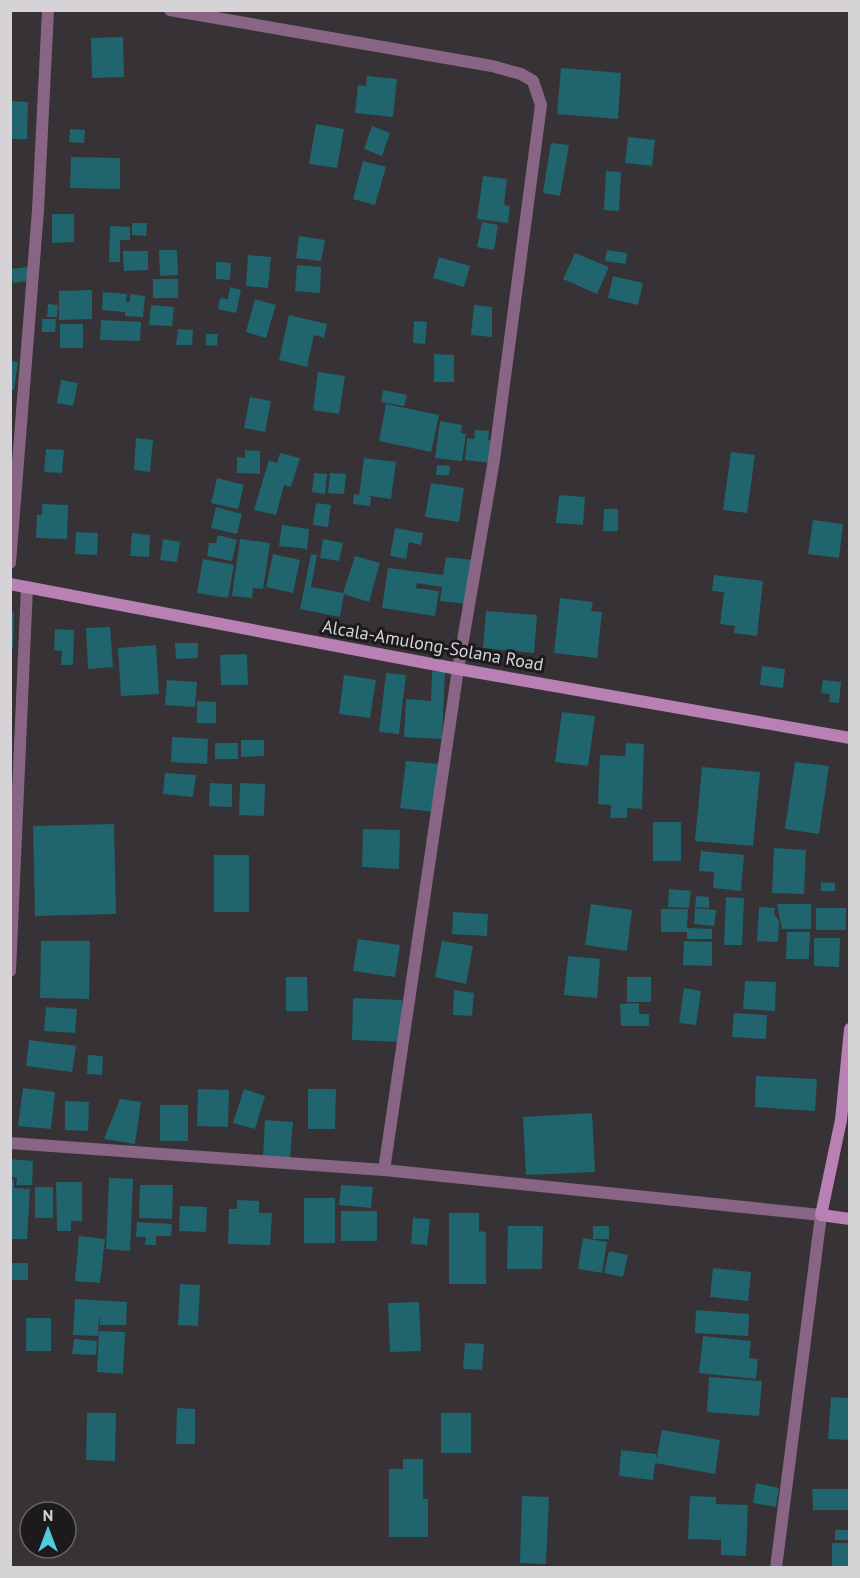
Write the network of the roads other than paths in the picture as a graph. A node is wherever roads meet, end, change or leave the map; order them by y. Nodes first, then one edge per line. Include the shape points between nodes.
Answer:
1 (48, 10) edge
2 (170, 10) edge
3 (10, 563) edge
4 (10, 584) edge
5 (27, 587) junction
6 (458, 669) junction
7 (849, 738) edge
8 (10, 971) edge
9 (849, 1029) edge
10 (10, 1143) edge
11 (384, 1170) junction
12 (821, 1215) junction
13 (849, 1219) edge
14 (776, 1568) edge

1 - 3 street via 38,210
2 - 6 street via 492,66 521,74 533,81 538,92 541,105 533,178 494,460
4 - 5 main road, Alcala-Amulong-Solana Road
5 - 6 main road, Alcala-Amulong-Solana Road
5 - 8 street
6 - 7 main road, Alcala-Amulong-Solana Road
6 - 11 street
9 - 12 main road via 840,1120
10 - 11 street
11 - 12 street
12 - 13 main road
12 - 14 street

